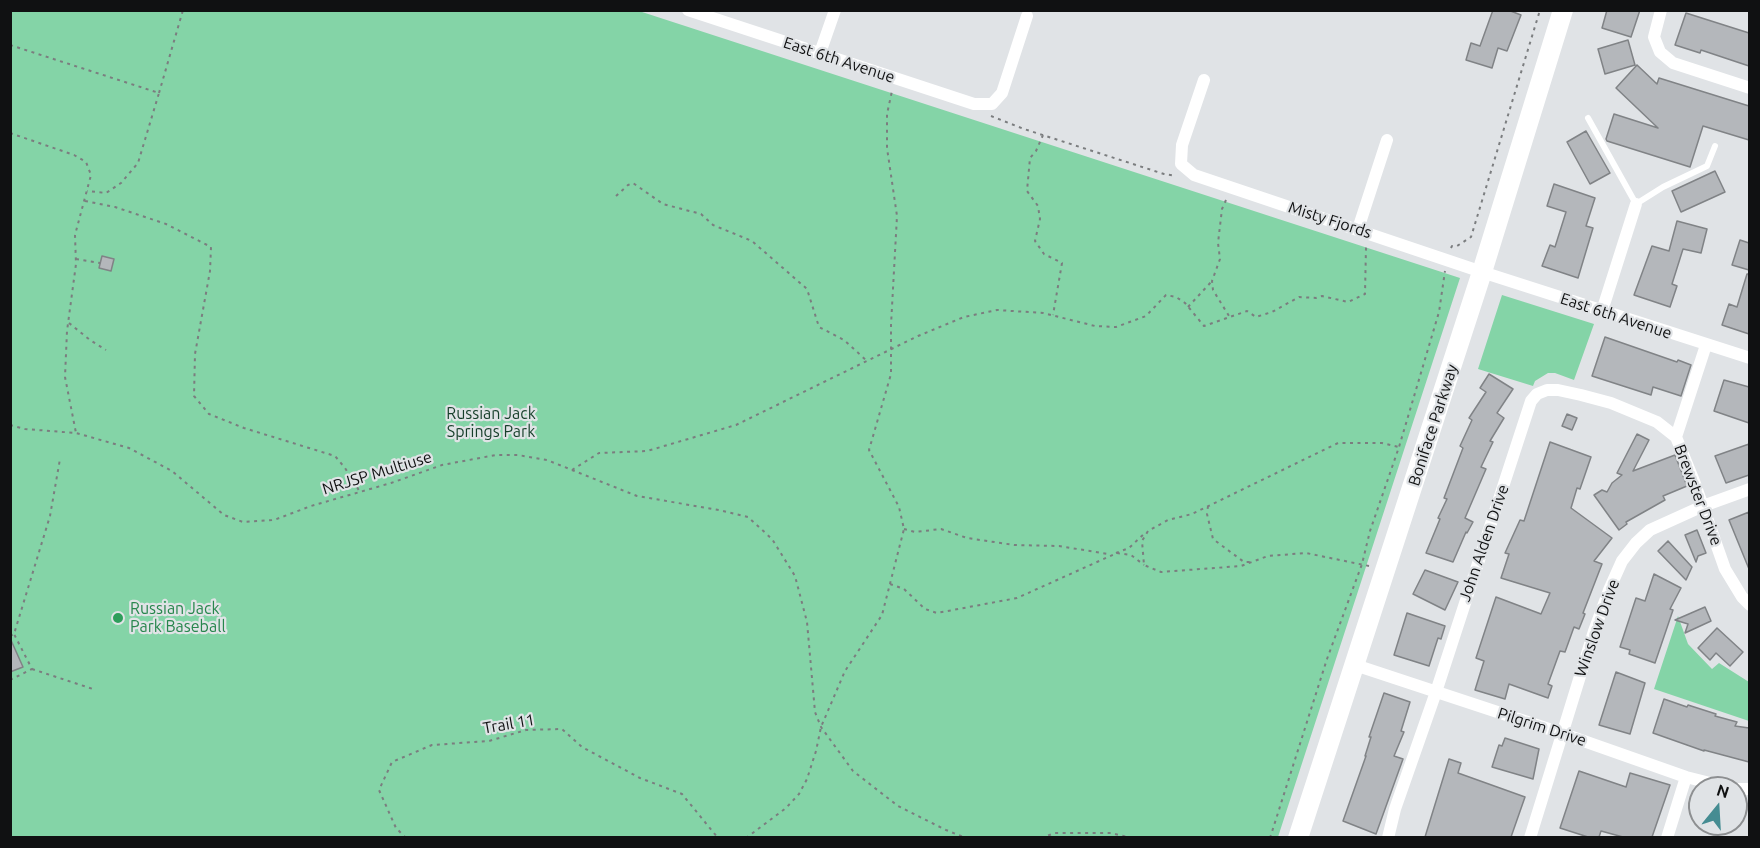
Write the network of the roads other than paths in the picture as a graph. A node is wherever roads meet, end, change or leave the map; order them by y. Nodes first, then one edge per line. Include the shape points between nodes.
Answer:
1 (688, 10) edge
2 (835, 10) edge
3 (1563, 10) edge
4 (1661, 10) edge
5 (1027, 16) dead end
6 (820, 53) junction
7 (1204, 80) dead end
8 (1749, 88) edge
9 (1588, 118) dead end
10 (1387, 140) dead end
11 (1715, 146) dead end
12 (1636, 204) junction
13 (1362, 230) junction
14 (1482, 272) junction
15 (1602, 311) junction
16 (1706, 345) junction
17 (1749, 358) edge
18 (1676, 437) junction
19 (1749, 489) edge
20 (1704, 506) junction
21 (1749, 605) edge
22 (1355, 665) junction
23 (1436, 692) junction
24 (1562, 733) junction
25 (1686, 777) joint
26 (1298, 837) edge
27 (1388, 837) edge
28 (1530, 837) edge
29 (1667, 837) edge

1 - 6 street, East 6th Avenue
2 - 6 street
3 - 14 main road, Boniface Parkway
4 - 8 street via 1654,37 1660,52 1673,63
5 - 6 street, East 6th Avenue via 1002,93 987,104 974,104
7 - 13 street, Misty Fjords via 1182,145 1181,164 1194,175
9 - 12 lane
10 - 13 street
11 - 12 lane via 1707,166
12 - 15 street
13 - 14 street, Misty Fjords
14 - 15 street, East 6th Avenue
14 - 22 main road, Boniface Parkway
15 - 16 street, East 6th Avenue
16 - 17 street, East 6th Avenue
16 - 18 street, Brewster Drive
18 - 20 street, Brewster Drive
18 - 23 street, John Alden Drive via 1657,422 1611,403 1558,390 1537,393 1531,401
19 - 20 street, Winslow Drive
20 - 21 street, Brewster Drive via 1725,569
20 - 24 street, Winslow Drive via 1650,530 1623,561 1594,631
22 - 23 street, Pilgrim Drive
22 - 26 main road, Boniface Parkway
23 - 24 street, Pilgrim Drive
23 - 27 street, John Alden Drive
24 - 25 street, Pilgrim Drive
24 - 28 street, Winslow Drive
25 - 29 street

